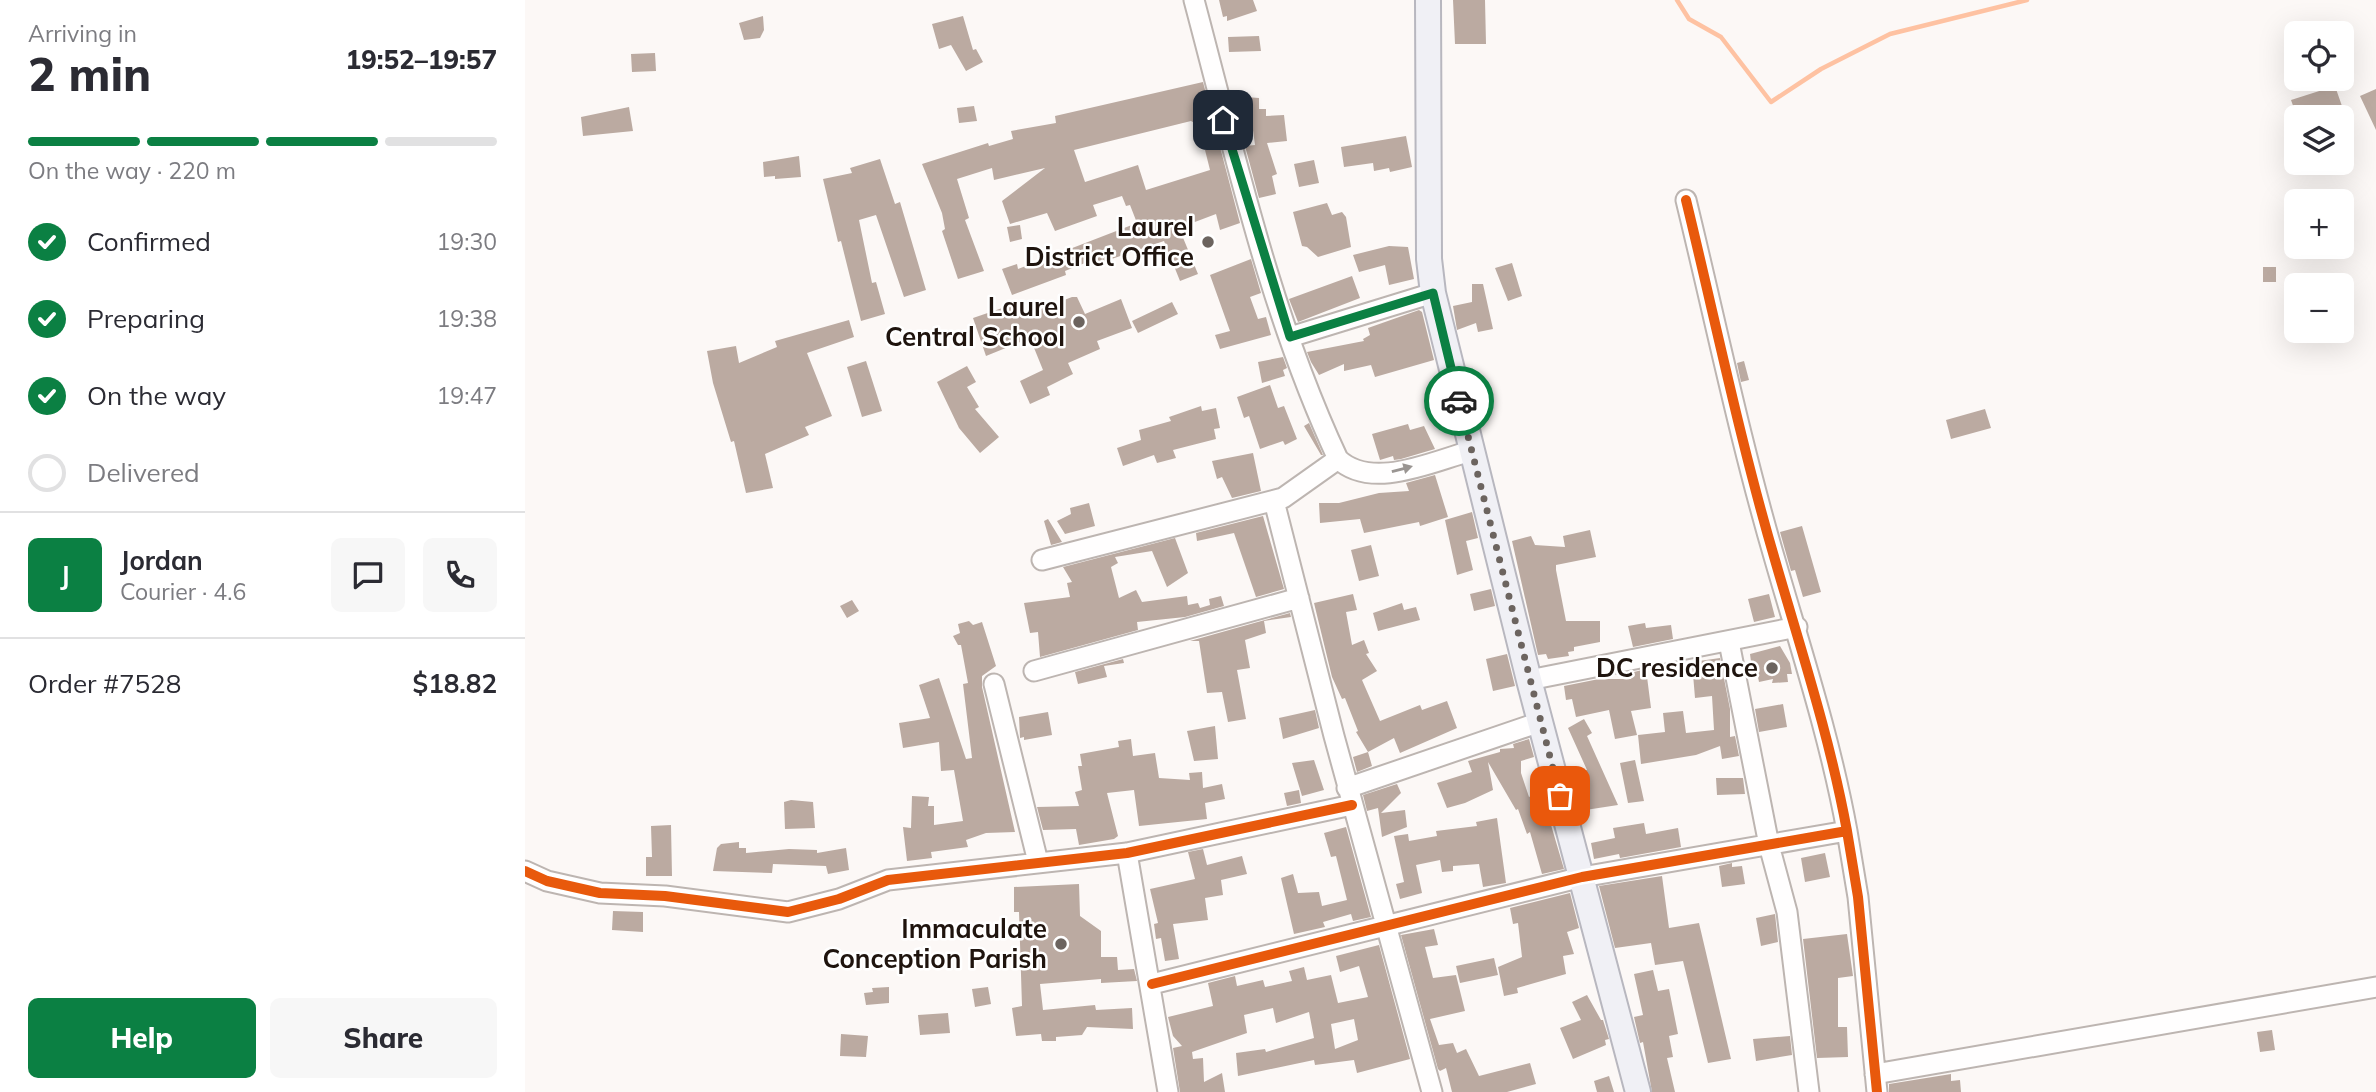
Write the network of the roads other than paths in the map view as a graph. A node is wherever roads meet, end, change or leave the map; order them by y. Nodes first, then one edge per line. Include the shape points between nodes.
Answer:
1 (1194, 0) edge
2 (1428, 0) edge
3 (1686, 200) dead end
4 (1433, 293) junction
5 (1290, 337) junction
6 (1471, 451) junction
7 (1338, 459) junction
8 (1274, 501) junction
9 (1042, 560) dead end
10 (1299, 598) junction
11 (1797, 627) junction
12 (1729, 642) junction
13 (1034, 671) dead end
14 (1529, 680) junction
15 (994, 684) dead end
16 (1540, 722) junction
17 (1350, 796) junction
18 (1847, 831) junction
19 (1769, 845) junction
20 (1127, 853) junction
21 (1038, 862) junction
22 (525, 871) edge
23 (1582, 877) junction
24 (1385, 926) junction
25 (1151, 984) junction
26 (2376, 987) edge
27 (1876, 1083) edge
28 (1168, 1092) edge
29 (1432, 1092) edge
30 (1638, 1092) edge
31 (1809, 1092) edge

1 - 5 street via 1223,120
2 - 4 main road
3 - 11 street via 1775,560
4 - 5 street
4 - 6 main road
5 - 7 street
7 -> 6 street via 1355,470 1386,474
6 - 14 main road
7 - 8 street via 1314,479
8 - 9 street
8 - 10 street
10 - 13 street
10 - 17 street
11 - 12 street
11 - 18 street
12 - 14 street
12 - 19 street
14 - 16 main road
15 - 21 street
16 - 17 street
16 - 23 main road
17 - 20 street
17 - 24 street
18 - 19 street
18 - 27 street
19 - 23 street
19 - 31 street via 1787,912
20 - 21 street
20 - 25 street
21 - 22 street via 888,880 788,912 665,896 600,893
23 - 24 street
23 - 30 main road
24 - 25 street
24 - 29 street
25 - 28 street
26 - 27 street

